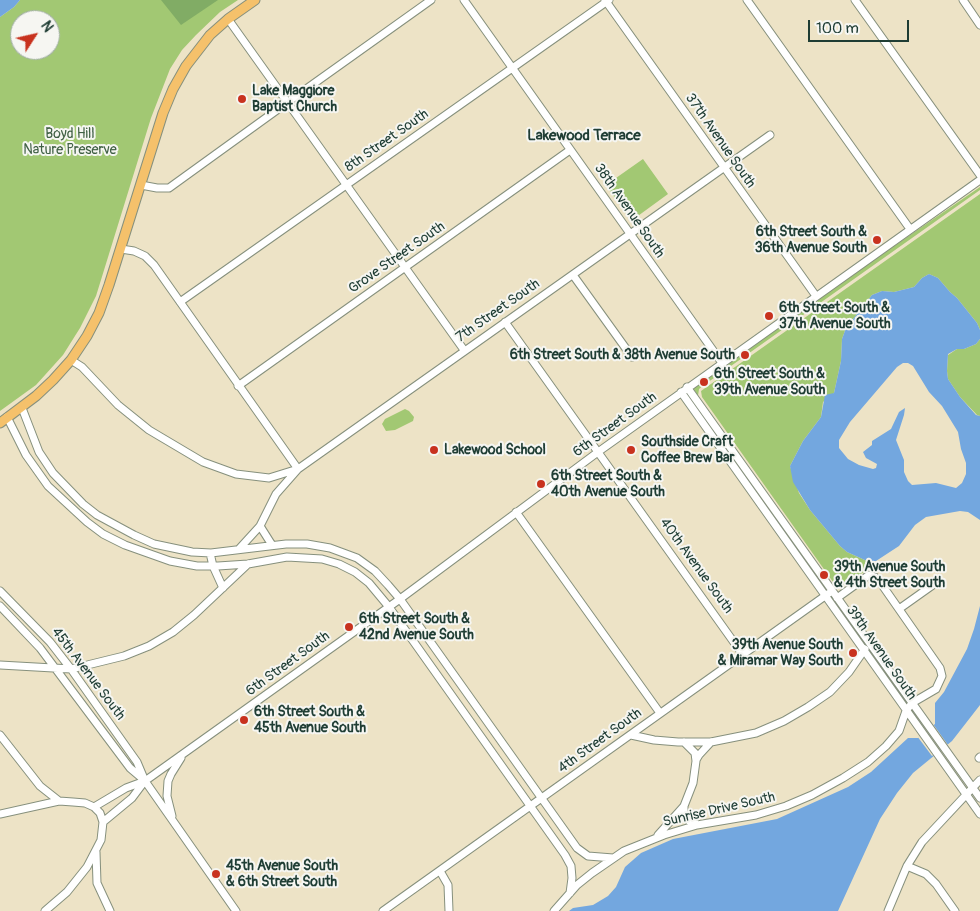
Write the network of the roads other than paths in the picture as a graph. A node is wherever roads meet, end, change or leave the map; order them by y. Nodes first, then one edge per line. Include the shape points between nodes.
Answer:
1 (255, 0) edge
2 (431, 0) edge
3 (464, 0) edge
4 (747, 0) edge
5 (855, 0) edge
6 (963, 0) edge
7 (607, 1) edge
8 (228, 19) junction
9 (980, 25) edge
10 (512, 68) junction
11 (288, 102) junction
12 (770, 135) dead end
13 (570, 150) junction
14 (724, 167) junction
15 (980, 175) edge
16 (980, 180) edge
17 (347, 184) junction
18 (141, 185) junction
19 (910, 229) junction
20 (629, 234) junction
21 (121, 249) junction
22 (405, 268) junction
23 (573, 275) junction
24 (816, 296) junction
25 (180, 302) junction
26 (505, 322) junction
27 (464, 350) junction
28 (632, 358) dead end
29 (71, 360) junction
30 (722, 363) junction
31 (238, 386) junction
32 (688, 388) junction
33 (681, 392) junction
34 (22, 408) junction
35 (4, 420) edge
36 (598, 452) junction
37 (298, 469) junction
38 (516, 512) junction
39 (260, 526) junction
40 (272, 545) junction
41 (239, 549) junction
42 (210, 552) junction
43 (248, 564) junction
44 (213, 566) junction
45 (937, 582) dead end
46 (223, 588) junction
47 (0, 591) edge
48 (832, 591) junction
49 (825, 596) junction
50 (837, 598) junction
51 (400, 599) junction
52 (0, 606) edge
53 (389, 607) junction
54 (899, 609) junction
55 (869, 643) junction
56 (435, 649) junction
57 (864, 651) junction
58 (743, 655) junction
59 (424, 656) junction
60 (0, 665) edge
61 (56, 669) junction
62 (71, 669) junction
63 (912, 703) junction
64 (906, 711) junction
65 (660, 713) junction
66 (0, 735) edge
67 (631, 735) junction
68 (684, 742) junction
69 (711, 742) junction
70 (186, 752) junction
71 (696, 761) junction
72 (980, 780) edge
73 (145, 781) junction
74 (972, 787) junction
75 (966, 794) junction
76 (541, 798) junction
77 (980, 798) edge
78 (59, 801) junction
79 (530, 806) junction
80 (684, 806) junction
81 (94, 807) junction
82 (0, 814) edge
83 (980, 814) edge
84 (103, 822) junction
85 (173, 822) junction
86 (697, 825) junction
87 (654, 838) junction
88 (96, 851) junction
89 (612, 858) junction
90 (907, 866) junction
91 (440, 871) junction
92 (570, 893) junction
93 (45, 911) edge
94 (110, 911) edge
95 (236, 911) edge
96 (383, 911) edge
97 (449, 911) edge
98 (554, 911) edge
99 (888, 911) edge
100 (955, 911) edge

1 - 8 main road
2 - 11 street
3 - 10 street, 38th Avenue South
4 - 19 street
5 - 15 street
6 - 9 street
7 - 10 street, 8th Street South
7 - 14 street, 37th Avenue South
8 - 11 street
8 - 18 main road via 197,51 173,89
10 - 13 street, 38th Avenue South
10 - 17 street, 8th Street South
11 - 17 street
11 - 18 street via 169,188
12 - 14 street, 7th Street South
13 - 20 street, 38th Avenue South
13 - 22 street, Grove Street South
14 - 20 street, 7th Street South
14 - 24 street, 37th Avenue South
16 - 19 street, 6th Street South
17 - 22 street
17 - 25 street, 8th Street South
18 - 21 main road
19 - 24 street, 6th Street South
20 - 23 street, 7th Street South
20 - 30 street, 38th Avenue South
21 - 25 street via 145,256
21 - 29 main road via 99,313
22 - 27 street
22 - 31 street, Grove Street South
23 - 26 street, 7th Street South
23 - 28 street
24 - 30 street, 6th Street South
25 - 31 street
26 - 27 street, 7th Street South
26 - 36 street, 40th Avenue South
27 - 37 street, 7th Street South
29 - 34 main road
29 - 37 street via 149,430 203,462 236,474 269,478
30 - 32 street, 6th Street South
31 - 37 street
32 - 33 street, 6th Street South
32 - 48 street, 39th Avenue South
33 - 36 street, 6th Street South
33 - 49 street, 39th Avenue South
34 - 35 main road
34 - 42 street via 39,452 53,473 90,510 154,544 192,552
35 - 44 street via 37,471 87,522 150,555
36 - 38 street, 6th Street South
36 - 58 street, 40th Avenue South
37 - 39 street, 7th Street South via 276,494
38 - 51 street, 6th Street South
38 - 65 street
39 - 40 street
39 - 41 street, 7th Street South
40 - 41 street
40 - 51 street via 307,544 357,558 375,571
41 - 42 street
42 - 44 street
43 - 44 street
43 - 46 street
43 - 53 street via 287,556 339,564 369,583
44 - 46 street
45 - 54 street
46 - 62 street via 194,616 149,646
47 - 62 street, 45th Avenue South via 50,642
48 - 49 street, 4th Street South
48 - 50 street, 39th Avenue South
49 - 57 street, 39th Avenue South
49 - 58 street, 4th Street South
50 - 54 street via 869,575 880,582
50 - 55 street, 39th Avenue South
51 - 53 street, 6th Street South
51 - 56 street
52 - 61 street, 45th Avenue South
53 - 59 street
53 - 70 street, 6th Street South
54 - 63 street, Sunrise Drive South via 940,668 942,676 936,689
55 - 57 street
55 - 63 street, 39th Avenue South
56 - 59 street
56 - 76 street
57 - 64 street, 39th Avenue South
57 - 69 street via 836,685 808,707 756,733
58 - 65 street, 4th Street South
59 - 79 street
60 - 61 street
61 - 62 street
61 - 73 street, 45th Avenue South via 130,768
62 - 73 street, 45th Avenue South via 137,762
63 - 64 street, Sunrise Drive South
63 - 74 street, 39th Avenue South
64 - 75 street, 39th Avenue South
64 - 86 street, Sunrise Drive South via 899,731 886,746 851,773 812,795 756,815
65 - 67 street, 4th Street South
66 - 78 street via 40,786
67 - 68 street
67 - 76 street, 4th Street South
68 - 69 street
68 - 71 street via 695,753
69 - 71 street
70 - 73 street, 6th Street South
70 - 85 street via 168,781 167,796
71 - 80 street via 693,783
72 - 74 street
73 - 81 street, 6th Street South
73 - 84 street, 6th Street South via 132,798
73 - 85 street, 45th Avenue South
74 - 75 street
74 - 77 street, 39th Avenue South
75 - 83 street, 39th Avenue South
75 - 90 street via 922,842
76 - 79 street, 4th Street South
76 - 89 street via 577,848 588,856
78 - 81 street
78 - 82 street
79 - 91 street, 4th Street South
79 - 92 street via 570,866
80 - 86 street via 688,821
80 - 87 street
81 - 84 street
84 - 88 street
85 - 95 street, 45th Avenue South
86 - 87 street, Sunrise Drive South
87 - 89 street, Sunrise Drive South
88 - 93 street via 67,892
88 - 94 street via 97,884
89 - 92 street, Sunrise Drive South
90 - 99 street
90 - 100 street via 926,874
91 - 96 street, 4th Street South
91 - 97 street via 448,885
92 - 98 street, Sunrise Drive South

